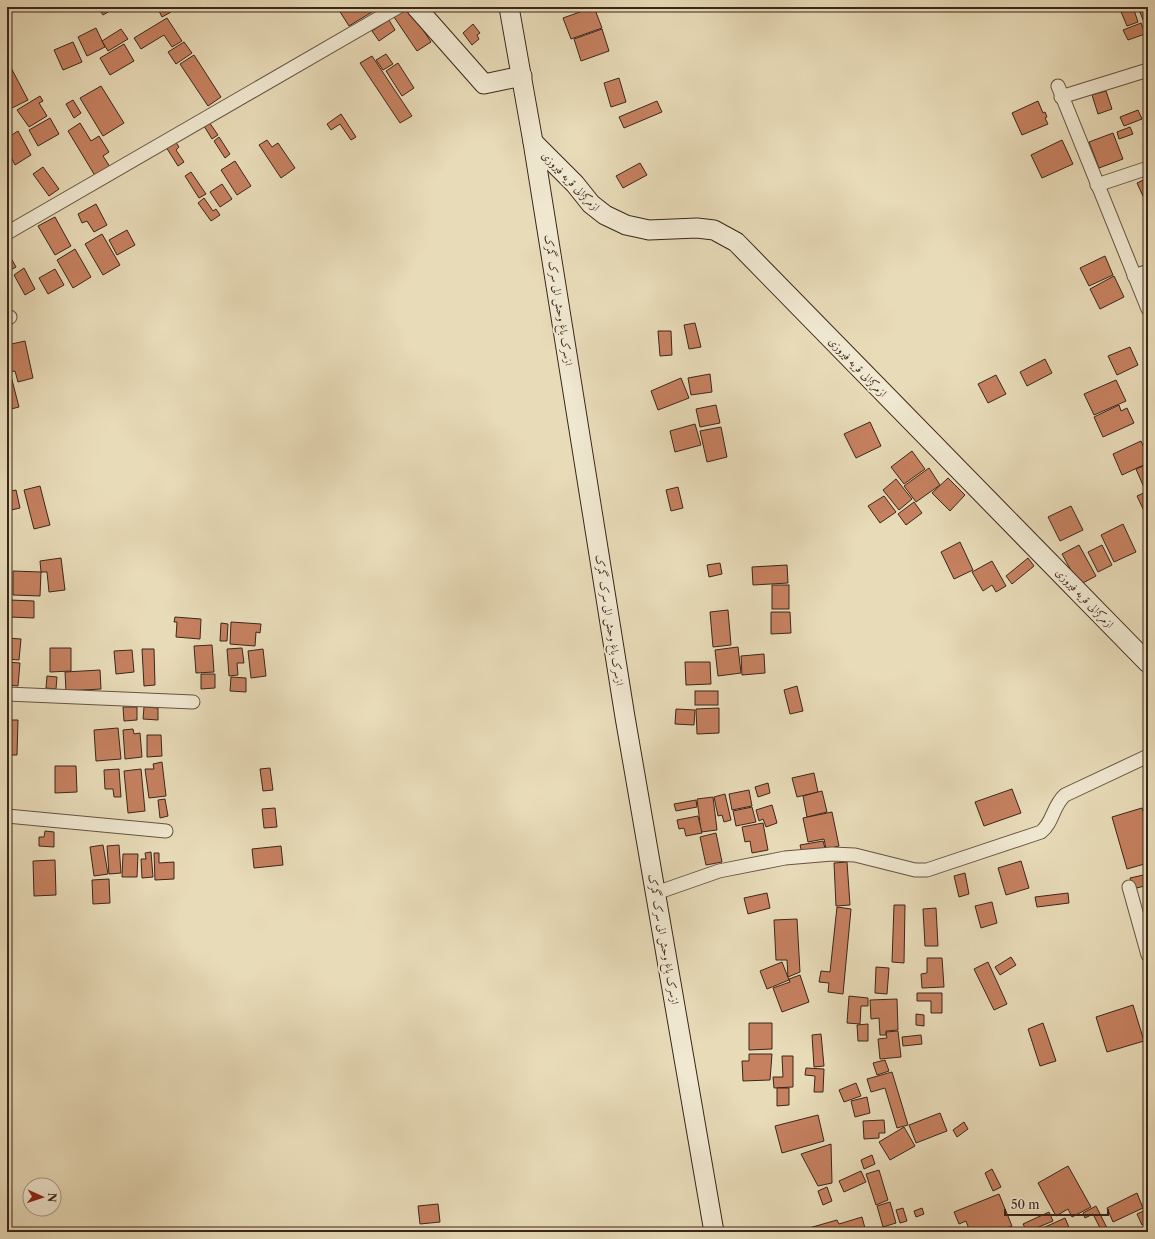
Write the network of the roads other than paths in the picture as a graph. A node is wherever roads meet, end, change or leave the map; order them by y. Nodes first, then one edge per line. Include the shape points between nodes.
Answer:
1 (398, 7) edge
2 (416, 7) edge
3 (509, 7) edge
4 (1148, 70) edge
5 (522, 76) junction
6 (533, 142) junction
7 (1148, 168) edge
8 (1097, 185) junction
9 (7, 233) edge
10 (1148, 271) edge
11 (1134, 276) junction
12 (1148, 309) edge
13 (1148, 663) edge
14 (7, 694) edge
15 (192, 702) dead end
16 (1148, 756) edge
17 (7, 816) edge
18 (166, 831) dead end
19 (1129, 887) dead end
20 (656, 893) junction
21 (1148, 955) edge
22 (714, 1232) edge

1 - 9 street
2 - 5 main road via 484,84
3 - 5 main road, ازسرک باغ وحش الی سرک گمرک
4 - 8 street via 1060,92
5 - 6 main road, ازسرک باغ وحش الی سرک گمرک
6 - 13 main road, ازمرکزالی قریه فیروزی via 591,204 626,225 649,230 714,230 736,242
6 - 20 main road, ازسرک باغ وحش الی سرک گمرک
7 - 8 street
8 - 11 street
10 - 11 street
11 - 12 street
14 - 15 street
16 - 20 street via 1064,795 1057,803 1047,827 1041,832 927,870 900,867 855,855 832,854 785,858 719,871
17 - 18 street
19 - 21 street
20 - 22 main road, ازسرک باغ وحش الی سرک گمرک

